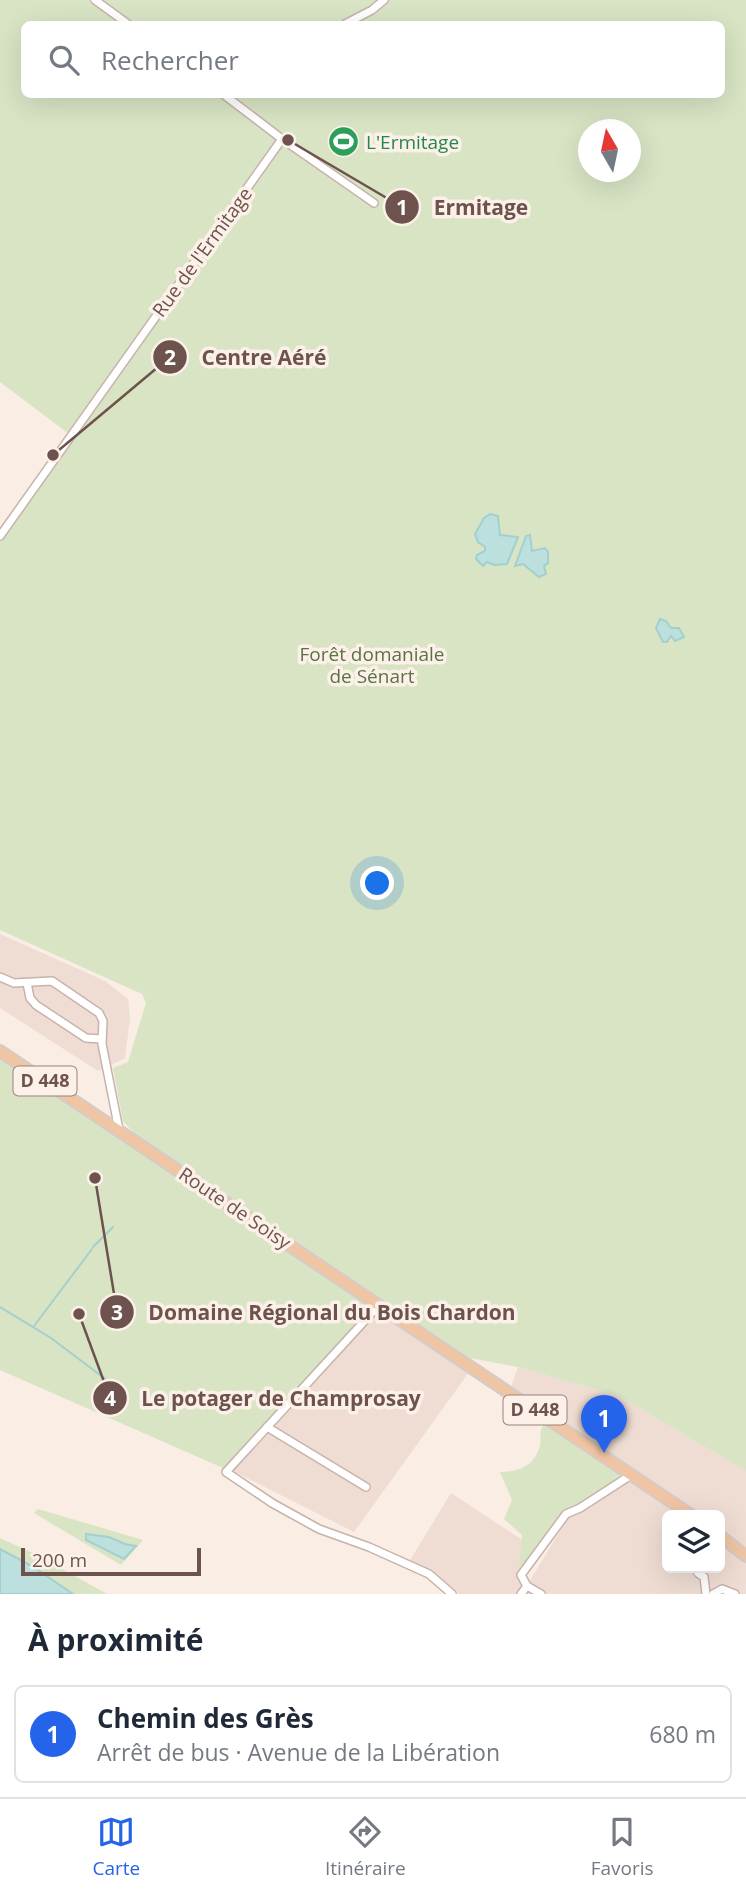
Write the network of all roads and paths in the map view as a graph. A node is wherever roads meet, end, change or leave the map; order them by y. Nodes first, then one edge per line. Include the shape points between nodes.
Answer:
1 (94, 0) edge
2 (384, 0) edge
3 (124, 21) edge
4 (351, 21) edge
5 (228, 98) edge
6 (282, 139) junction
7 (374, 204) dead end
8 (0, 536) edge
9 (0, 976) edge
10 (27, 983) junction
11 (101, 1038) junction
12 (0, 1051) edge
13 (119, 1130) junction
14 (380, 1304) junction
15 (267, 1427) junction
16 (631, 1475) junction
17 (366, 1487) dead end
18 (684, 1510) edge
19 (725, 1540) edge
20 (746, 1556) edge
21 (698, 1573) dead end
22 (527, 1586) junction
23 (452, 1594) edge
24 (521, 1594) edge
25 (541, 1594) edge
26 (706, 1594) edge
27 (713, 1594) edge
28 (735, 1594) edge

1 - 3 street
2 - 4 street
5 - 6 street
6 - 7 street
6 - 8 street, Rue de l'Ermitage
9 - 10 street
10 - 11 street via 36,1005 86,1038
10 - 11 street via 52,981 99,1013
11 - 13 street
12 - 13 main road, Route de Soisy / D 448
13 - 14 main road, Route de Soisy / D 448
14 - 15 street
14 - 16 main road, D 448
15 - 17 street
15 - 23 street via 226,1472 319,1529 429,1574
16 - 18 main road, D 448
16 - 22 street via 566,1514 522,1575
19 - 20 main road
21 - 26 street via 704,1577
22 - 24 street
22 - 25 street
27 - 28 street via 722,1590

